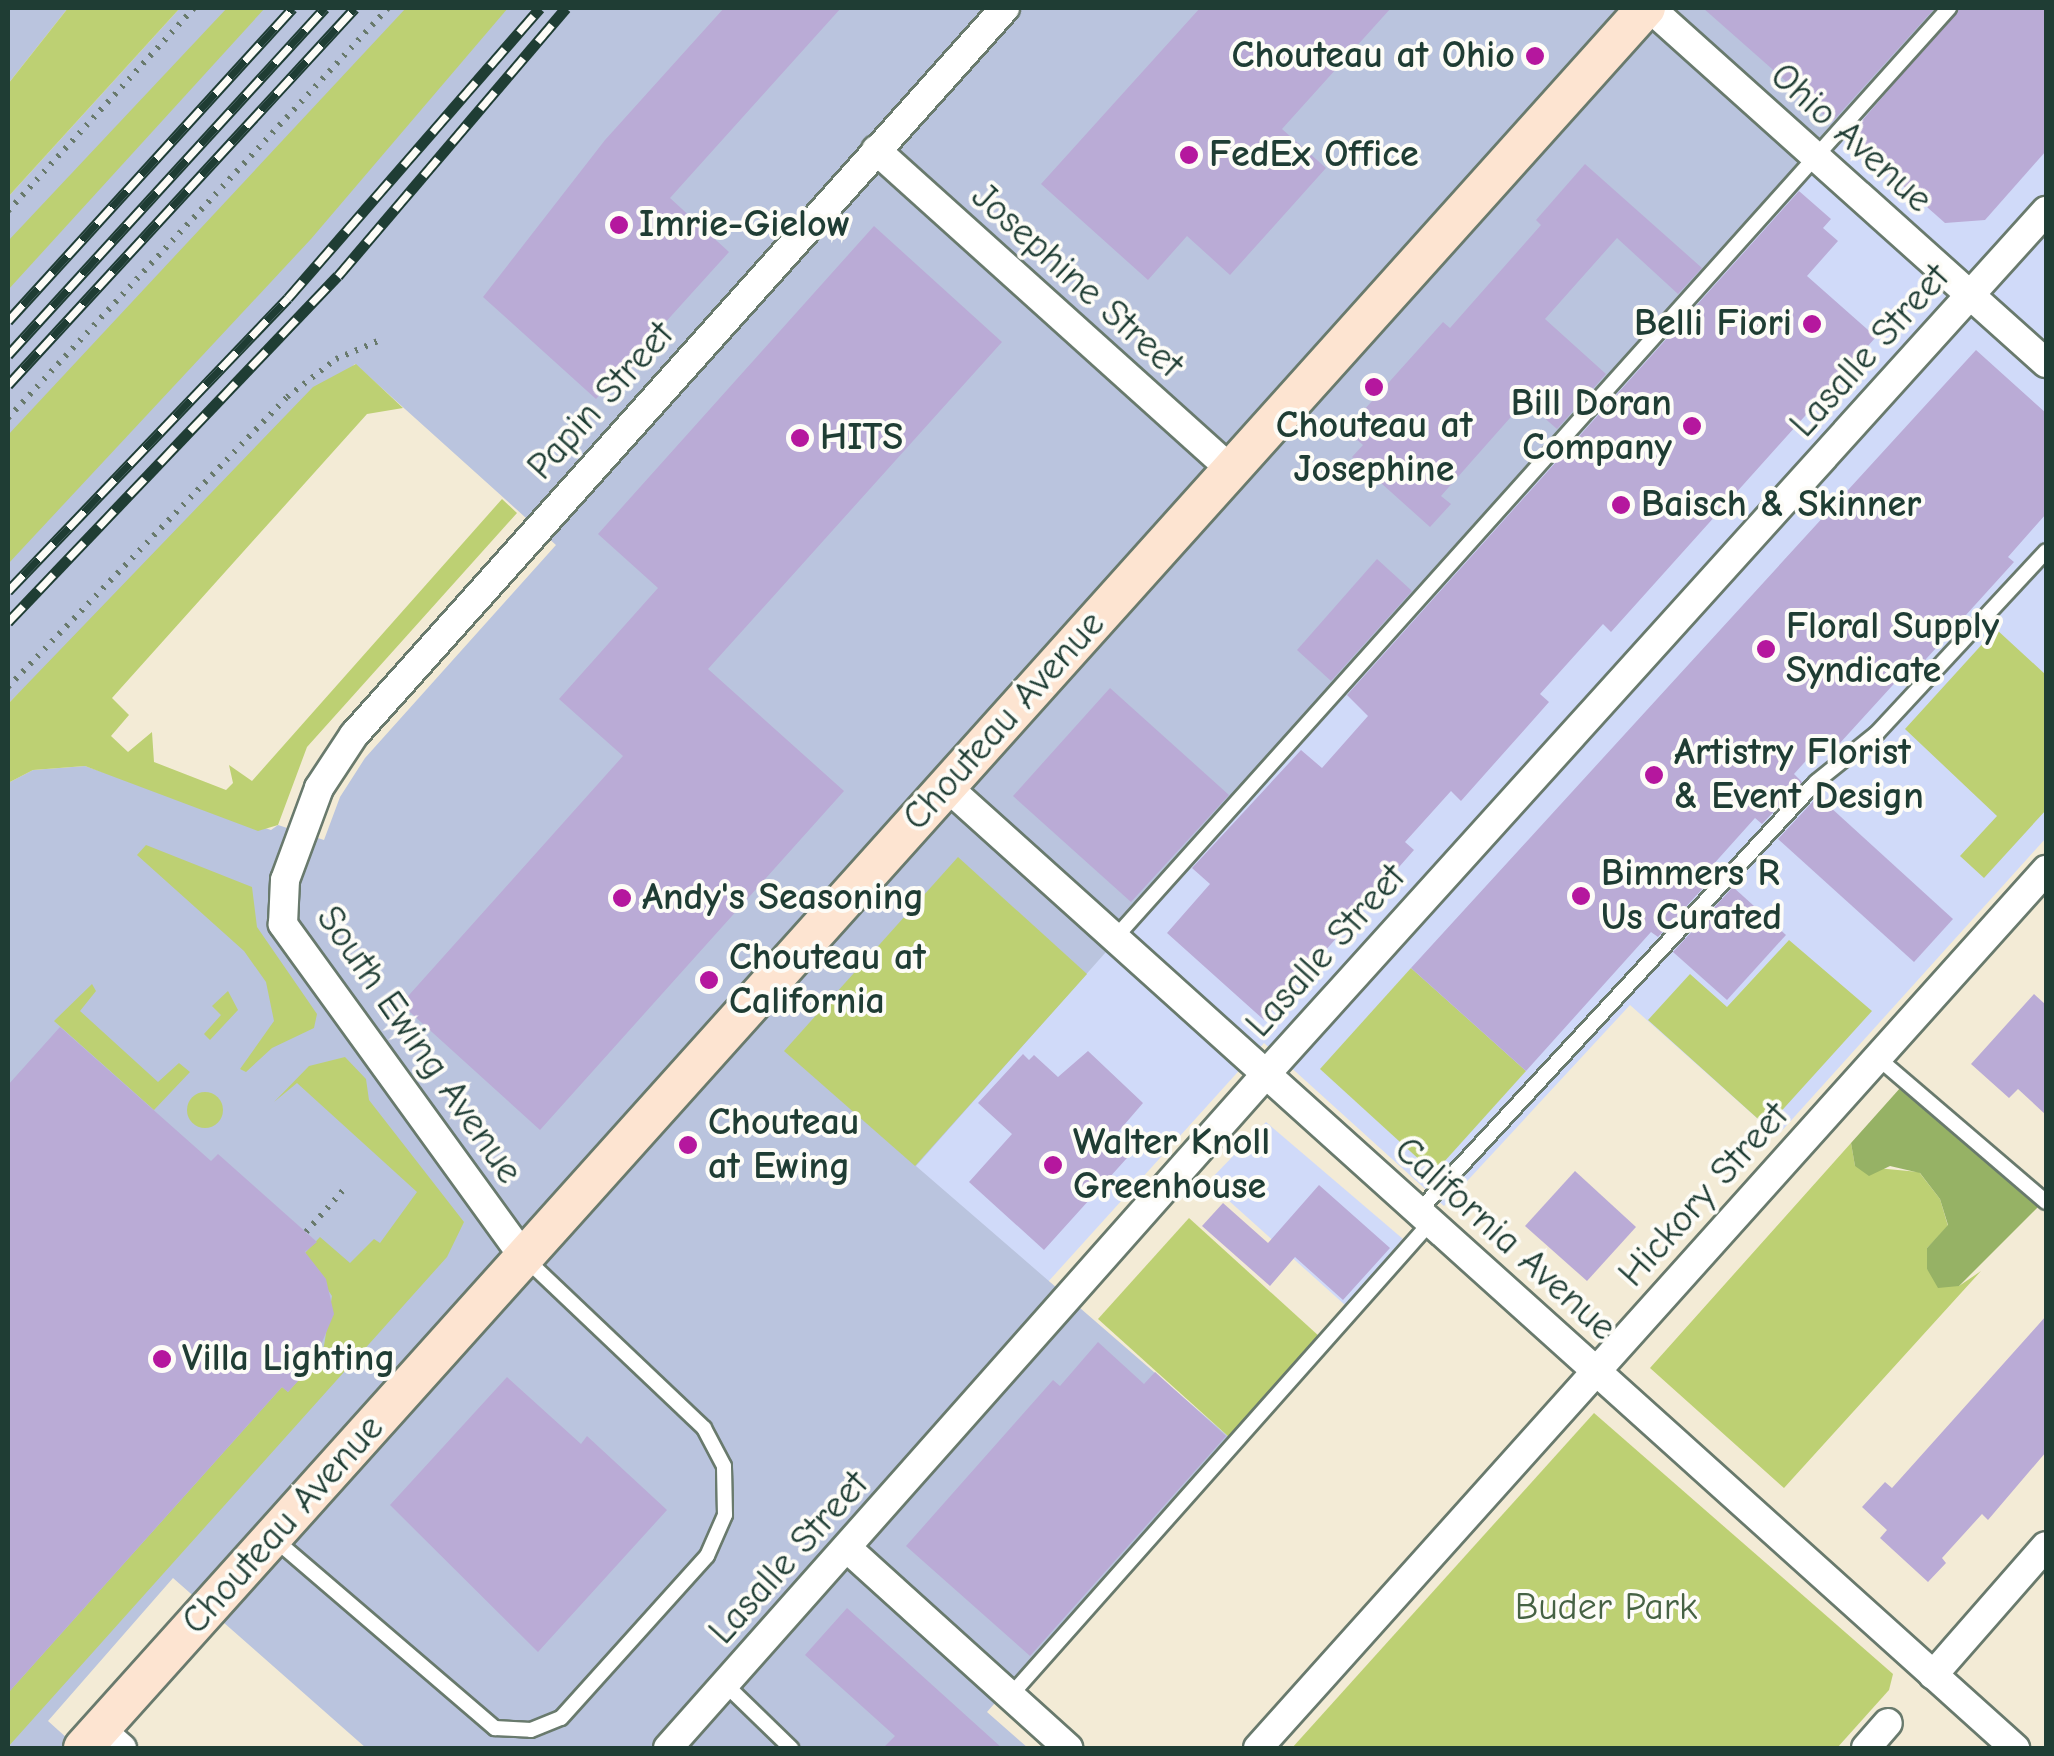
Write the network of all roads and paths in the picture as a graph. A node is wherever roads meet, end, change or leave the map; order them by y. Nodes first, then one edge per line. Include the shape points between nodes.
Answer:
1 (194, 8) edge
2 (388, 8) edge
3 (1005, 8) edge
4 (1648, 8) edge
5 (1949, 8) edge
6 (876, 150) junction
7 (1816, 156) junction
8 (2046, 211) edge
9 (8, 212) edge
10 (1971, 295) junction
11 (378, 341) dead end
12 (2046, 363) edge
13 (8, 418) edge
14 (1229, 468) junction
15 (2046, 550) edge
16 (8, 687) edge
17 (945, 786) junction
18 (289, 868) joint
19 (2046, 870) edge
20 (1114, 938) junction
21 (1878, 1058) junction
22 (1265, 1074) junction
23 (345, 1188) dead end
24 (2046, 1202) edge
25 (1424, 1217) junction
26 (306, 1232) dead end
27 (524, 1256) junction
28 (1596, 1372) junction
29 (272, 1536) junction
30 (2046, 1546) edge
31 (848, 1549) junction
32 (1933, 1675) junction
33 (726, 1685) junction
34 (1010, 1696) junction
35 (1888, 1723) dead end
36 (102, 1742) edge
37 (668, 1748) edge
38 (791, 1748) edge
39 (1068, 1748) edge
40 (1258, 1748) edge
41 (1866, 1748) edge
42 (2015, 1748) edge

1 - 9 path
2 - 13 path
3 - 6 street, Papin Street
4 - 7 street, Ohio Avenue
4 - 14 main road, Chouteau Avenue
5 - 7 lane
6 - 14 street, Josephine Street
6 - 18 street, Papin Street via 354,735 318,788
7 - 10 street, Ohio Avenue
7 - 20 lane
8 - 10 street, Lasalle Street
10 - 12 street, Ohio Avenue
10 - 22 street, Lasalle Street
11 - 16 path via 336,359 287,397
14 - 17 main road, Chouteau Avenue
15 - 25 lane via 1878,733 1816,782
17 - 20 street, California Avenue
17 - 27 main road, Chouteau Avenue
18 - 27 street, South Ewing Avenue via 281,903 294,946
19 - 21 street, Hickory Street
20 - 22 street, California Avenue
21 - 24 lane
21 - 28 street, Hickory Street
22 - 25 street, California Avenue
22 - 31 street, Lasalle Street
23 - 26 path
25 - 28 street, California Avenue
25 - 34 lane
27 - 29 main road, Chouteau Avenue
27 - 29 lane via 704,1428 724,1466 725,1515 708,1556 561,1718 531,1730 495,1728
28 - 32 street, California Avenue
28 - 40 street, Hickory Street
29 - 36 main road, Chouteau Avenue
30 - 32 street
31 - 33 street, Lasalle Street
31 - 34 street
32 - 42 street, California Avenue
33 - 37 street, Lasalle Street
33 - 38 lane
34 - 39 street
35 - 41 street

